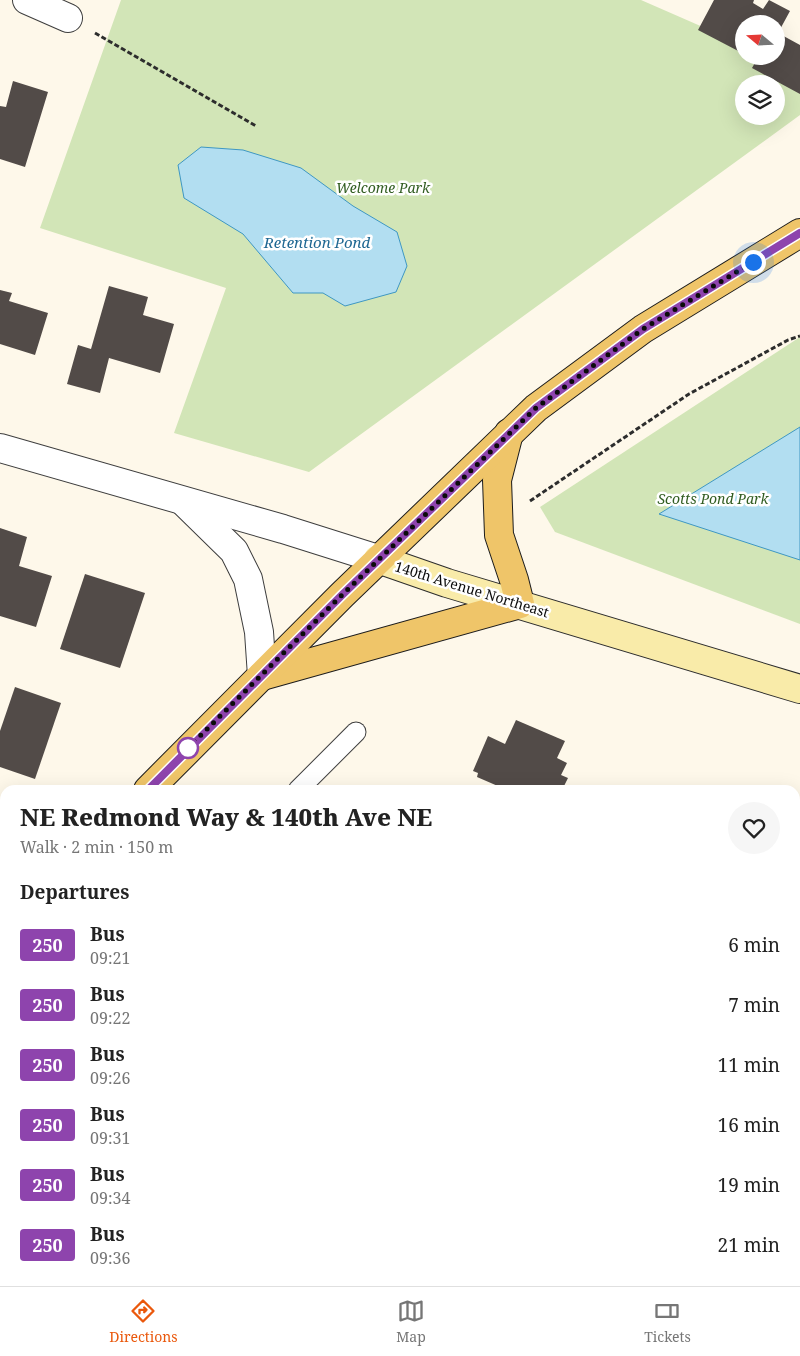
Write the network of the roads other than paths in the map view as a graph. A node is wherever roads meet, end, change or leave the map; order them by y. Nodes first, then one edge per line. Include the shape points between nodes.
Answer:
1 (27, 0) edge
2 (68, 18) road end
3 (800, 234) edge
4 (509, 434) junction
5 (0, 448) edge
6 (182, 500) junction
7 (378, 559) junction
8 (520, 604) junction
9 (262, 676) junction
10 (800, 689) edge
11 (356, 732) dead end
12 (153, 785) edge
13 (303, 785) edge

1 - 2 street
3 - 4 main road via 643,329 536,408
4 - 7 main road
4 - 8 main road via 497,480 498,535
5 - 6 street, 140th Avenue Northeast
6 - 7 street, 140th Avenue Northeast
6 - 9 street via 234,550 248,579 259,632
7 - 8 main road, 140th Avenue Northeast
7 - 9 main road
8 - 9 main road
8 - 10 main road, 140th Avenue Northeast
9 - 12 main road
11 - 13 lane

